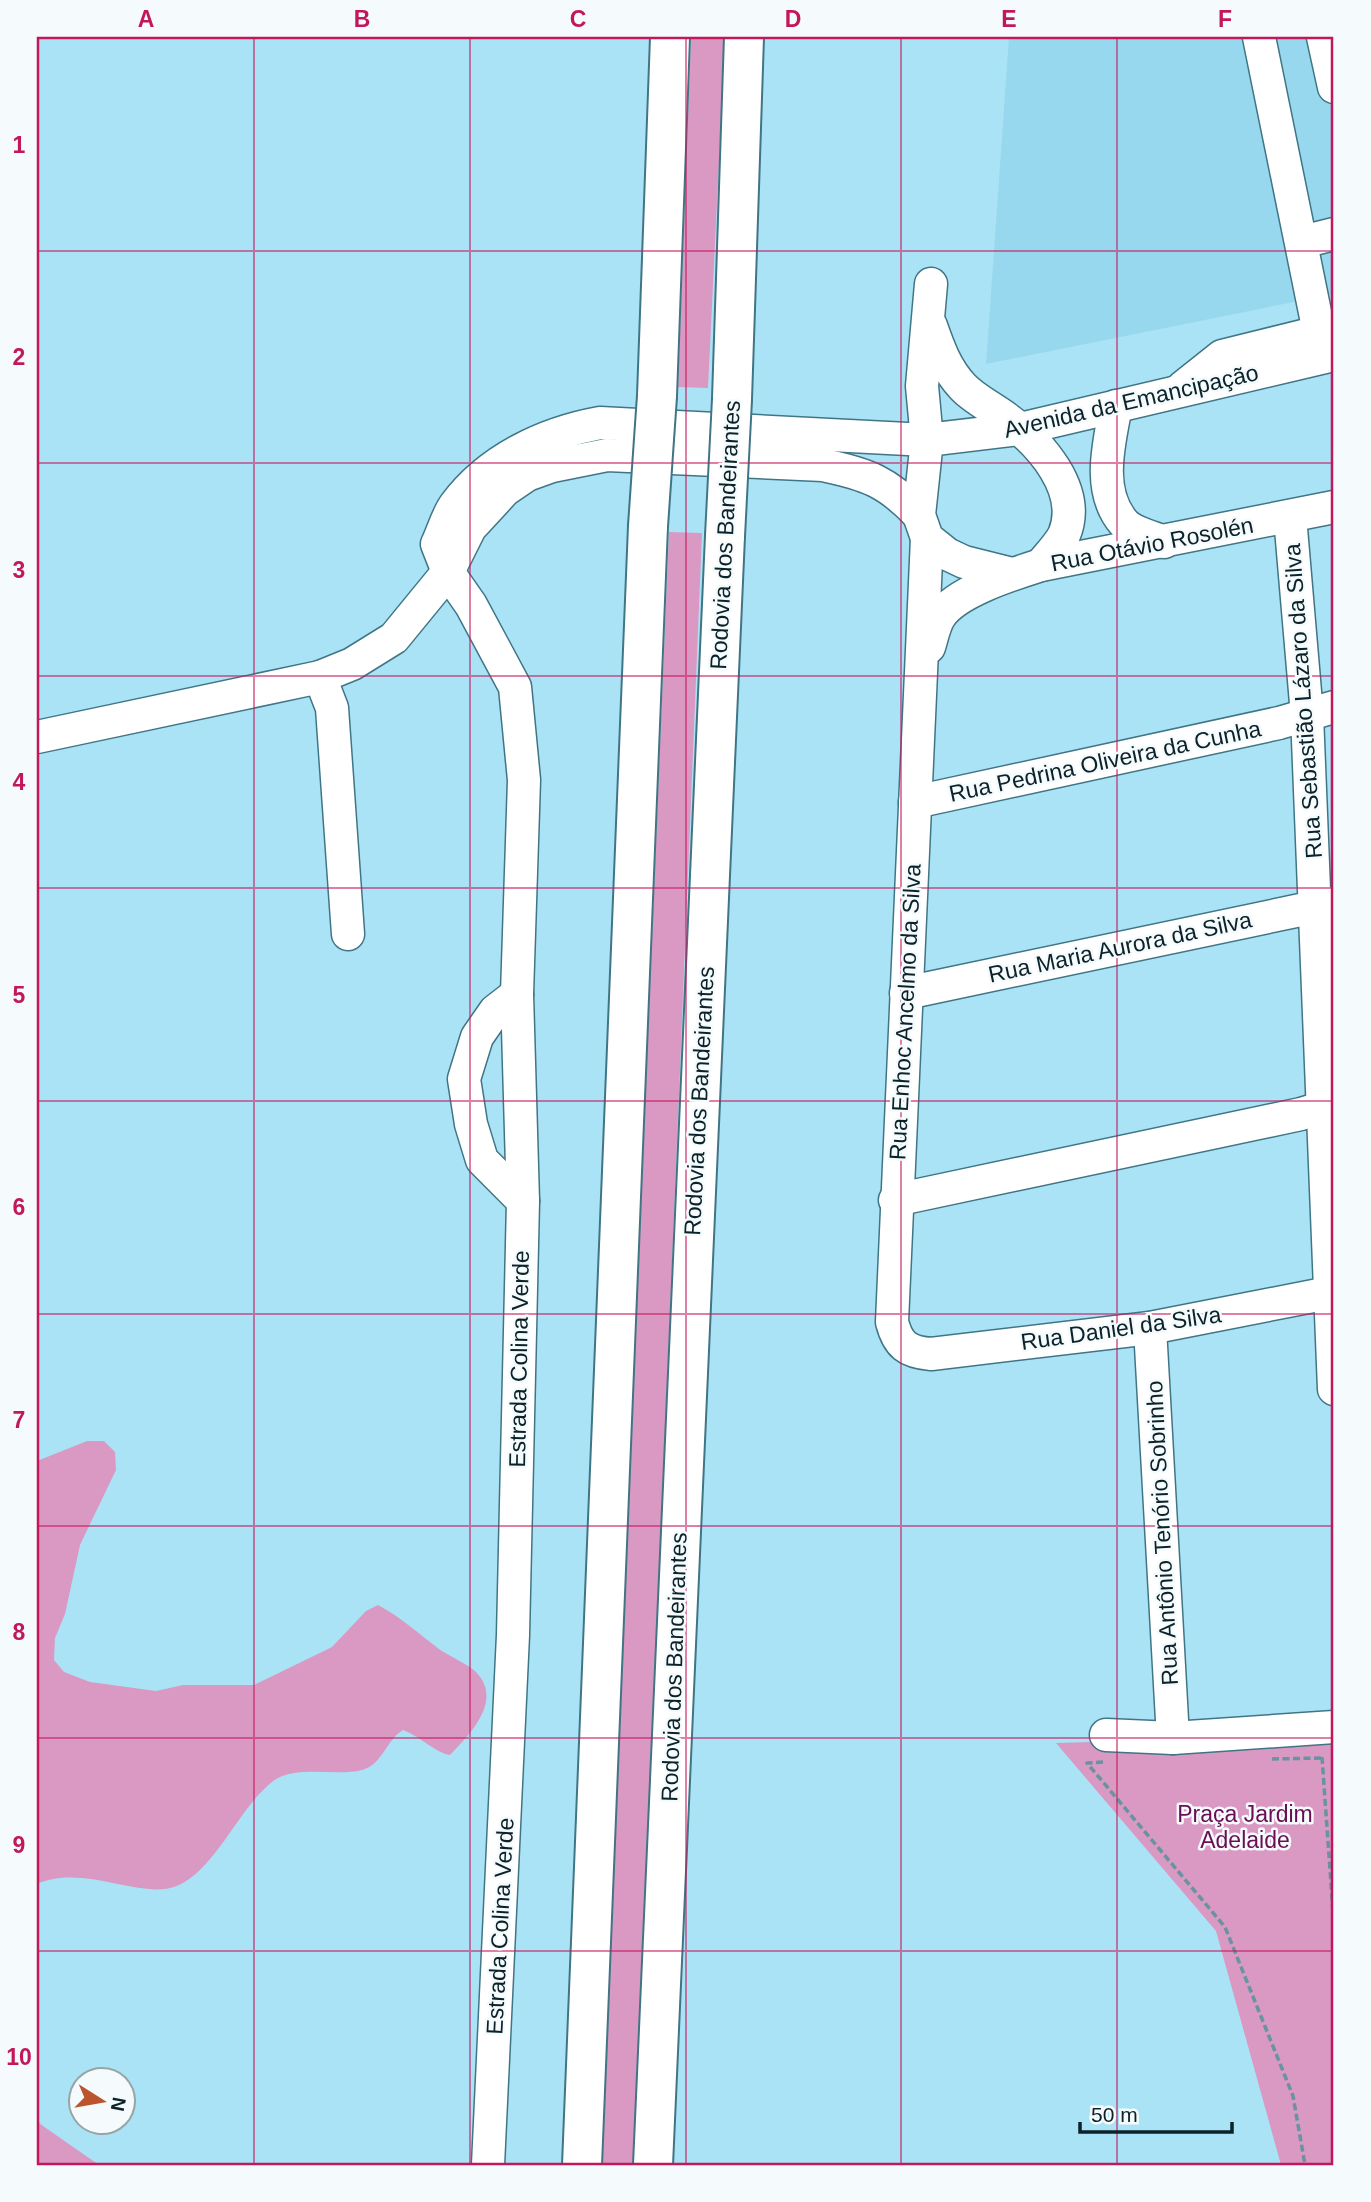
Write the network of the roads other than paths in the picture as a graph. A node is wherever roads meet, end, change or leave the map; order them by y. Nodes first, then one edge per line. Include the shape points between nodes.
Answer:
1 (670, 37) edge
2 (744, 37) edge
3 (1259, 37) edge
4 (1323, 37) edge
5 (1334, 87) edge
6 (1334, 234) edge
7 (1302, 242) junction
8 (931, 284) dead end
9 (929, 321) junction
10 (1329, 337) edge
11 (1116, 406) junction
12 (1020, 429) junction
13 (927, 440) junction
14 (1334, 507) edge
15 (1290, 517) junction
16 (923, 526) junction
17 (1164, 542) junction
18 (1027, 569) junction
19 (448, 572) junction
20 (922, 665) junction
21 (320, 677) junction
22 (1321, 711) edge
23 (37, 737) edge
24 (915, 802) junction
25 (1325, 905) edge
26 (348, 934) dead end
27 (906, 993) junction
28 (517, 994) junction
29 (1329, 1106) edge
30 (895, 1200) junction
31 (523, 1201) junction
32 (1332, 1293) edge
33 (1150, 1328) junction
34 (910, 1352) joint
35 (1334, 1389) edge
36 (1334, 1727) edge
37 (1173, 1738) junction
38 (1110, 1748) road end
39 (488, 2165) edge
40 (582, 2165) edge
41 (653, 2165) edge

1 - 40 highway, bridge
2 - 41 highway, Rodovia dos Bandeirantes, bridge
3 - 7 street
4 - 5 street
6 - 7 street
7 - 10 street
8 - 9 street
9 - 12 street via 944,363 964,389
9 - 13 street via 922,386
10 - 11 street, Avenida da Emancipação via 1175,393
11 - 12 street, Avenida da Emancipação
11 - 17 street via 1107,454 1109,499 1125,524
12 - 13 street, Avenida da Emancipação
12 - 18 street via 1046,456 1068,496 1069,515 1063,536
13 - 16 street
13 - 19 street, Estrada Colina Verde via 600,423 579,427 523,449 454,506 437,544
14 - 15 street, Rua Otávio Rosolén
15 - 17 street, Rua Otávio Rosolén
15 - 22 street, Rua Sebastião Lázaro da Silva
16 - 18 street via 947,554 964,562
16 - 19 street via 896,490 850,471 823,465 607,455 552,466 505,490 470,528
16 - 20 street, Rua Enhoc Ancelmo da Silva
17 - 18 street, Rua Otávio Rosolén
18 - 20 street, Rua Enhoc Ancelmo da Silva via 957,600 940,617
19 - 21 street via 394,638
19 - 28 street, Estrada Colina Verde via 515,687 524,780
20 - 24 street, Rua Enhoc Ancelmo da Silva
21 - 23 street
21 - 26 street via 332,708
22 - 24 street, Rua Pedrina Oliveira da Cunha
22 - 25 street, Rua Sebastião Lázaro da Silva
24 - 27 street, Rua Enhoc Ancelmo da Silva
25 - 27 street, Rua Maria Aurora da Silva
25 - 29 street, Rua Sebastião Lázaro da Silva
27 - 30 street, Rua Enhoc Ancelmo da Silva
28 - 31 street, Estrada Colina Verde
28 - 31 street via 495,1011 477,1037 464,1079 482,1160
29 - 30 street
29 - 32 street, Rua Sebastião Lázaro da Silva
30 - 34 street, Rua Enhoc Ancelmo da Silva via 892,1322 896,1339
31 - 39 street, Estrada Colina Verde via 513,1635
32 - 33 street, Rua Daniel da Silva
32 - 35 street, Rua Sebastião Lázaro da Silva
33 - 34 street, Rua Daniel da Silva via 931,1354
33 - 37 street, Rua Antônio Tenório Sobrinho
36 - 37 street
37 - 38 street

